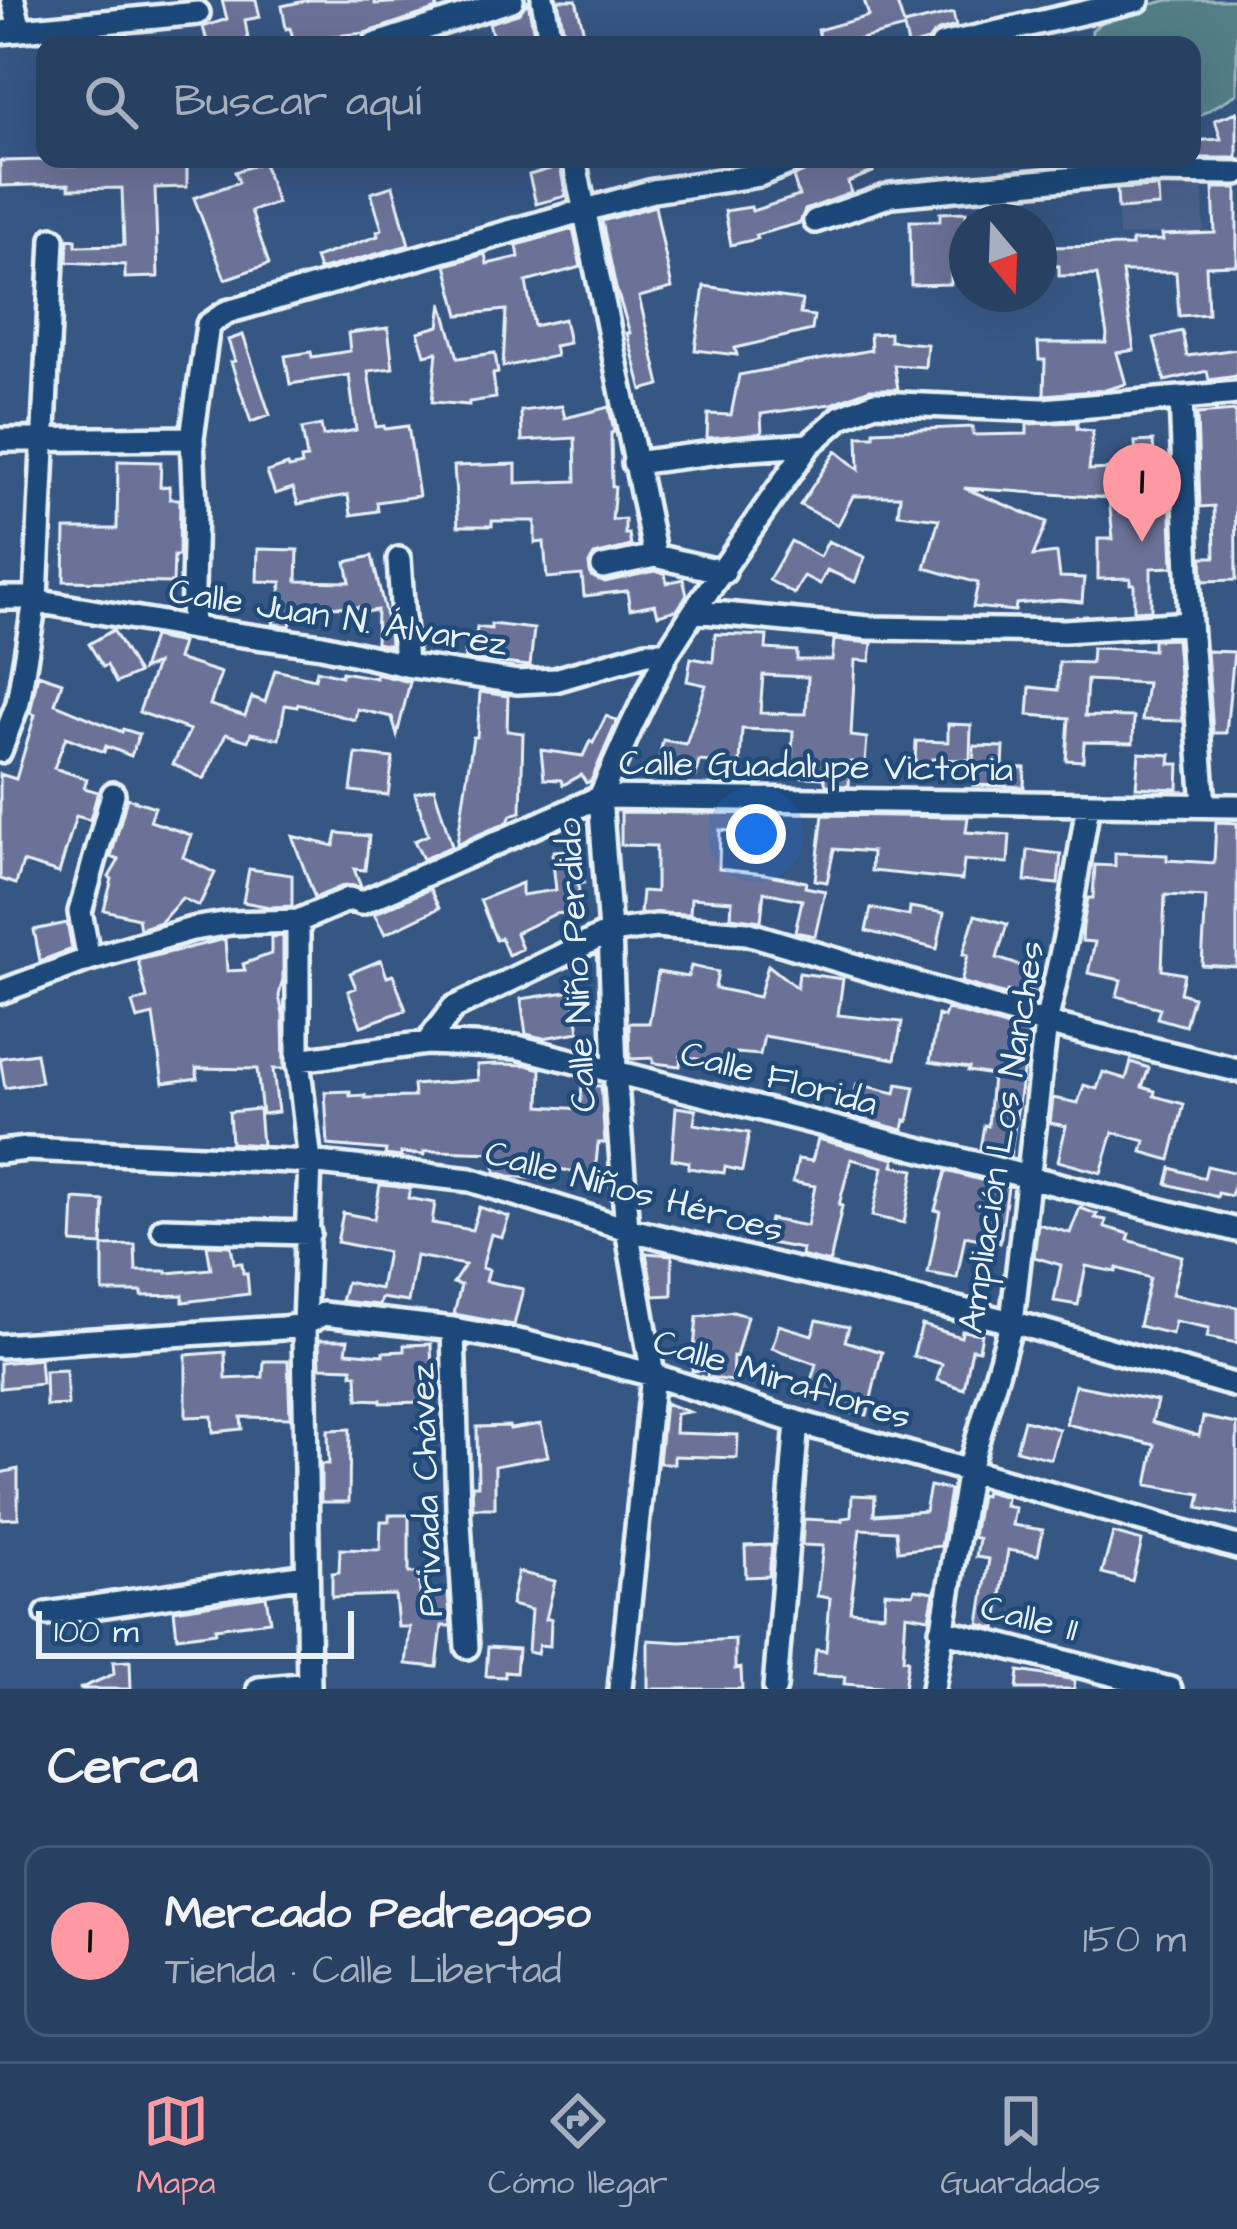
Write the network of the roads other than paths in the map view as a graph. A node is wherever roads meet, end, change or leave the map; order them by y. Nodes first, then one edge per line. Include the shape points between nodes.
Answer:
1 (13, 0) edge
2 (512, 0) edge
3 (544, 0) edge
4 (1138, 0) edge
5 (197, 13) dead end
6 (10, 30) edge
7 (402, 36) edge
8 (550, 36) edge
9 (981, 36) edge
10 (576, 168) edge
11 (776, 168) edge
12 (1237, 173) edge
13 (586, 212) junction
14 (815, 221) dead end
15 (53, 239) dead end
16 (1237, 393) edge
17 (1181, 398) junction
18 (192, 438) junction
19 (0, 440) edge
20 (42, 440) junction
21 (809, 446) junction
22 (634, 464) junction
23 (655, 556) junction
24 (399, 559) dead end
25 (603, 567) dead end
26 (724, 572) junction
27 (0, 598) edge
28 (35, 599) junction
29 (694, 611) junction
30 (1190, 623) junction
31 (192, 628) junction
32 (667, 653) junction
33 (406, 665) junction
34 (0, 752) edge
35 (113, 794) dead end
36 (599, 796) junction
37 (1088, 805) junction
38 (1204, 805) junction
39 (1237, 806) edge
40 (298, 921) junction
41 (610, 932) junction
42 (88, 959) junction
43 (0, 992) edge
44 (1046, 1023) junction
45 (427, 1043) junction
46 (298, 1060) junction
47 (615, 1070) junction
48 (1237, 1070) edge
49 (0, 1152) edge
50 (310, 1162) junction
51 (1028, 1178) junction
52 (164, 1229) dead end
53 (628, 1229) junction
54 (1237, 1230) edge
55 (309, 1233) junction
56 (1012, 1322) junction
57 (304, 1325) junction
58 (453, 1329) junction
59 (0, 1346) edge
60 (653, 1375) junction
61 (1237, 1385) edge
62 (797, 1422) junction
63 (969, 1469) junction
64 (1237, 1547) edge
65 (306, 1575) junction
66 (47, 1614) dead end
67 (941, 1630) junction
68 (467, 1648) dead end
69 (309, 1686) edge
70 (775, 1688) edge
71 (259, 1689) edge
72 (620, 1689) edge
73 (933, 1689) edge
74 (1170, 1689) edge

1 - 6 street
2 - 7 street
3 - 8 street
4 - 9 street
5 - 6 street
10 - 13 street
11 - 13 street
12 - 14 street via 1141,172 891,195
13 - 18 street via 226,312 208,325
13 - 22 street
15 - 20 street
16 - 17 street, Calle Niño Perdido
17 - 21 street, Calle Niño Perdido via 1044,410 875,403 842,417
17 - 30 street
18 - 20 street
18 - 31 street
19 - 20 street
20 - 28 street
21 - 22 street
21 - 26 street, Calle Niño Perdido
22 - 23 street
23 - 25 street
23 - 26 street
24 - 33 street
26 - 29 street, Calle Niño Perdido
27 - 28 street, Calle Juan N. Álvarez
28 - 31 street, Calle Juan N. Álvarez
28 - 34 street via 18,703
29 - 30 street via 869,628 1064,631
29 - 32 street, Calle Niño Perdido
30 - 38 street
31 - 33 street, Calle Juan N. Álvarez
32 - 33 street, Calle Juan N. Álvarez via 518,682
32 - 36 street, Calle Niño Perdido
35 - 42 street via 80,912
36 - 37 street, Calle Guadalupe Victoria
36 - 40 street, Calle Guadalupe Victoria via 361,903 349,899
36 - 41 street, Calle Niño Perdido
37 - 38 street, Calle Guadalupe Victoria
37 - 44 street, Ampliación Los Nanches
38 - 39 street, Calle Guadalupe Victoria
40 - 42 street, Calle Guadalupe Victoria via 192,929
40 - 46 street
41 - 44 street via 656,926 747,933
41 - 45 street via 453,1008
41 - 47 street, Calle Niño Perdido
42 - 43 street, Calle Guadalupe Victoria
44 - 48 street
44 - 51 street, Ampliación Los Nanches
45 - 46 street, Calle Florida
45 - 47 street, Calle Florida via 518,1047
46 - 50 street
47 - 51 street, Calle Florida
47 - 53 street, Calle Niño Perdido
49 - 50 street, Calle Niños Héroes
50 - 53 street, Calle Niños Héroes via 470,1180
50 - 55 street
51 - 54 street, Calle Florida
51 - 56 street, Ampliación Los Nanches
52 - 55 street
53 - 56 street, Calle Niños Héroes
53 - 60 street, Calle Niño Perdido
55 - 57 street
56 - 61 street, Calle Niños Héroes
56 - 63 street, Ampliación Los Nanches
57 - 58 street, Calle Miraflores via 322,1314
57 - 59 street, Calle Miraflores
57 - 65 street
58 - 60 street, Calle Miraflores
58 - 68 street, Privada Chávez
60 - 62 street, Calle Miraflores
60 - 72 street, Calle Niño Perdido
62 - 63 street, Calle Miraflores
62 - 70 street
63 - 64 street, Calle Miraflores
63 - 67 street, Ampliación Los Nanches
65 - 66 street
65 - 69 street
67 - 73 street, Ampliación Los Nanches
67 - 74 street, Calle 11
69 - 71 street

